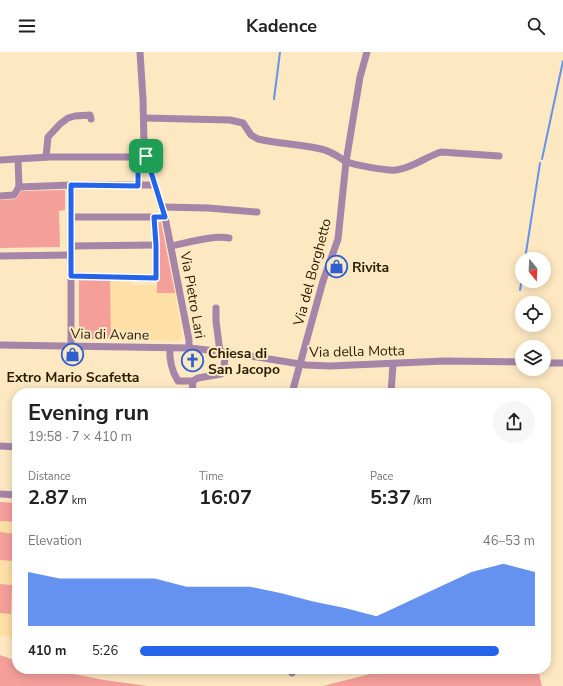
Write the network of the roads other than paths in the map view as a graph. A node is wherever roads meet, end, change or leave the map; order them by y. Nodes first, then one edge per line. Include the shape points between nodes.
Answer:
1 (140, 52) edge
2 (367, 52) edge
3 (144, 118) junction
4 (91, 119) dead end
5 (138, 156) junction
6 (146, 156) junction
7 (499, 156) dead end
8 (46, 157) junction
9 (18, 159) junction
10 (0, 160) edge
11 (346, 162) junction
12 (71, 185) junction
13 (19, 186) junction
14 (138, 186) junction
15 (155, 186) junction
16 (0, 196) edge
17 (162, 207) junction
18 (257, 212) dead end
19 (72, 217) junction
20 (154, 217) junction
21 (165, 217) junction
22 (229, 238) dead end
23 (156, 245) junction
24 (71, 246) junction
25 (170, 246) junction
26 (71, 255) junction
27 (0, 256) edge
28 (71, 276) junction
29 (216, 308) dead end
30 (0, 345) edge
31 (70, 346) junction
32 (170, 348) junction
33 (189, 348) junction
34 (223, 352) junction
35 (515, 362) edge
36 (551, 363) edge
37 (563, 363) edge
38 (300, 364) junction
39 (394, 364) junction
40 (193, 381) junction
41 (192, 388) edge
42 (293, 388) edge
43 (392, 388) edge
44 (0, 446) edge
45 (12, 447) edge
46 (0, 494) edge
47 (12, 495) edge

1 - 3 street, Via Pietro Lari
2 - 11 street, Via del Borghetto via 360,77
3 - 6 street, Via Pietro Lari
3 - 11 street via 237,121 243,123 251,135 258,139 322,149 340,156
4 - 8 street via 90,115 75,116 60,124 48,137
5 - 6 street
5 - 8 street
5 - 14 street
6 - 15 street, Via Pietro Lari
7 - 11 street via 441,152 432,154 407,168 396,170
8 - 9 street
9 - 10 street
9 - 13 street
11 - 38 street, Via del Borghetto via 338,239 322,281
12 - 13 street
12 - 14 street
12 - 19 street
13 - 16 street via 14,195
14 - 15 street
15 - 17 street, Via Pietro Lari
17 - 18 street
17 - 21 street, Via Pietro Lari
19 - 20 street
19 - 24 street
20 - 21 street
20 - 23 street
21 - 25 street, Via Pietro Lari
22 - 25 street, Via Pietro Lari
23 - 24 street
23 - 28 street via 156,278
24 - 26 street
25 - 33 street, Via Pietro Lari
26 - 27 street
26 - 28 street
28 - 31 street
29 - 34 street via 216,321
30 - 31 street, Via di Avane
31 - 32 street, Via di Avane
32 - 33 street, Via della Motta
32 - 40 street, Via di Avane via 169,356 178,381
33 - 34 street, Via della Motta
34 - 38 street, Via della Motta
34 - 40 street via 221,374
35 - 39 street, Via della Motta via 444,361
36 - 37 street
38 - 39 street, Via della Motta
38 - 42 street, Via del Borghetto
39 - 43 street
40 - 41 street
44 - 45 street
46 - 47 street

